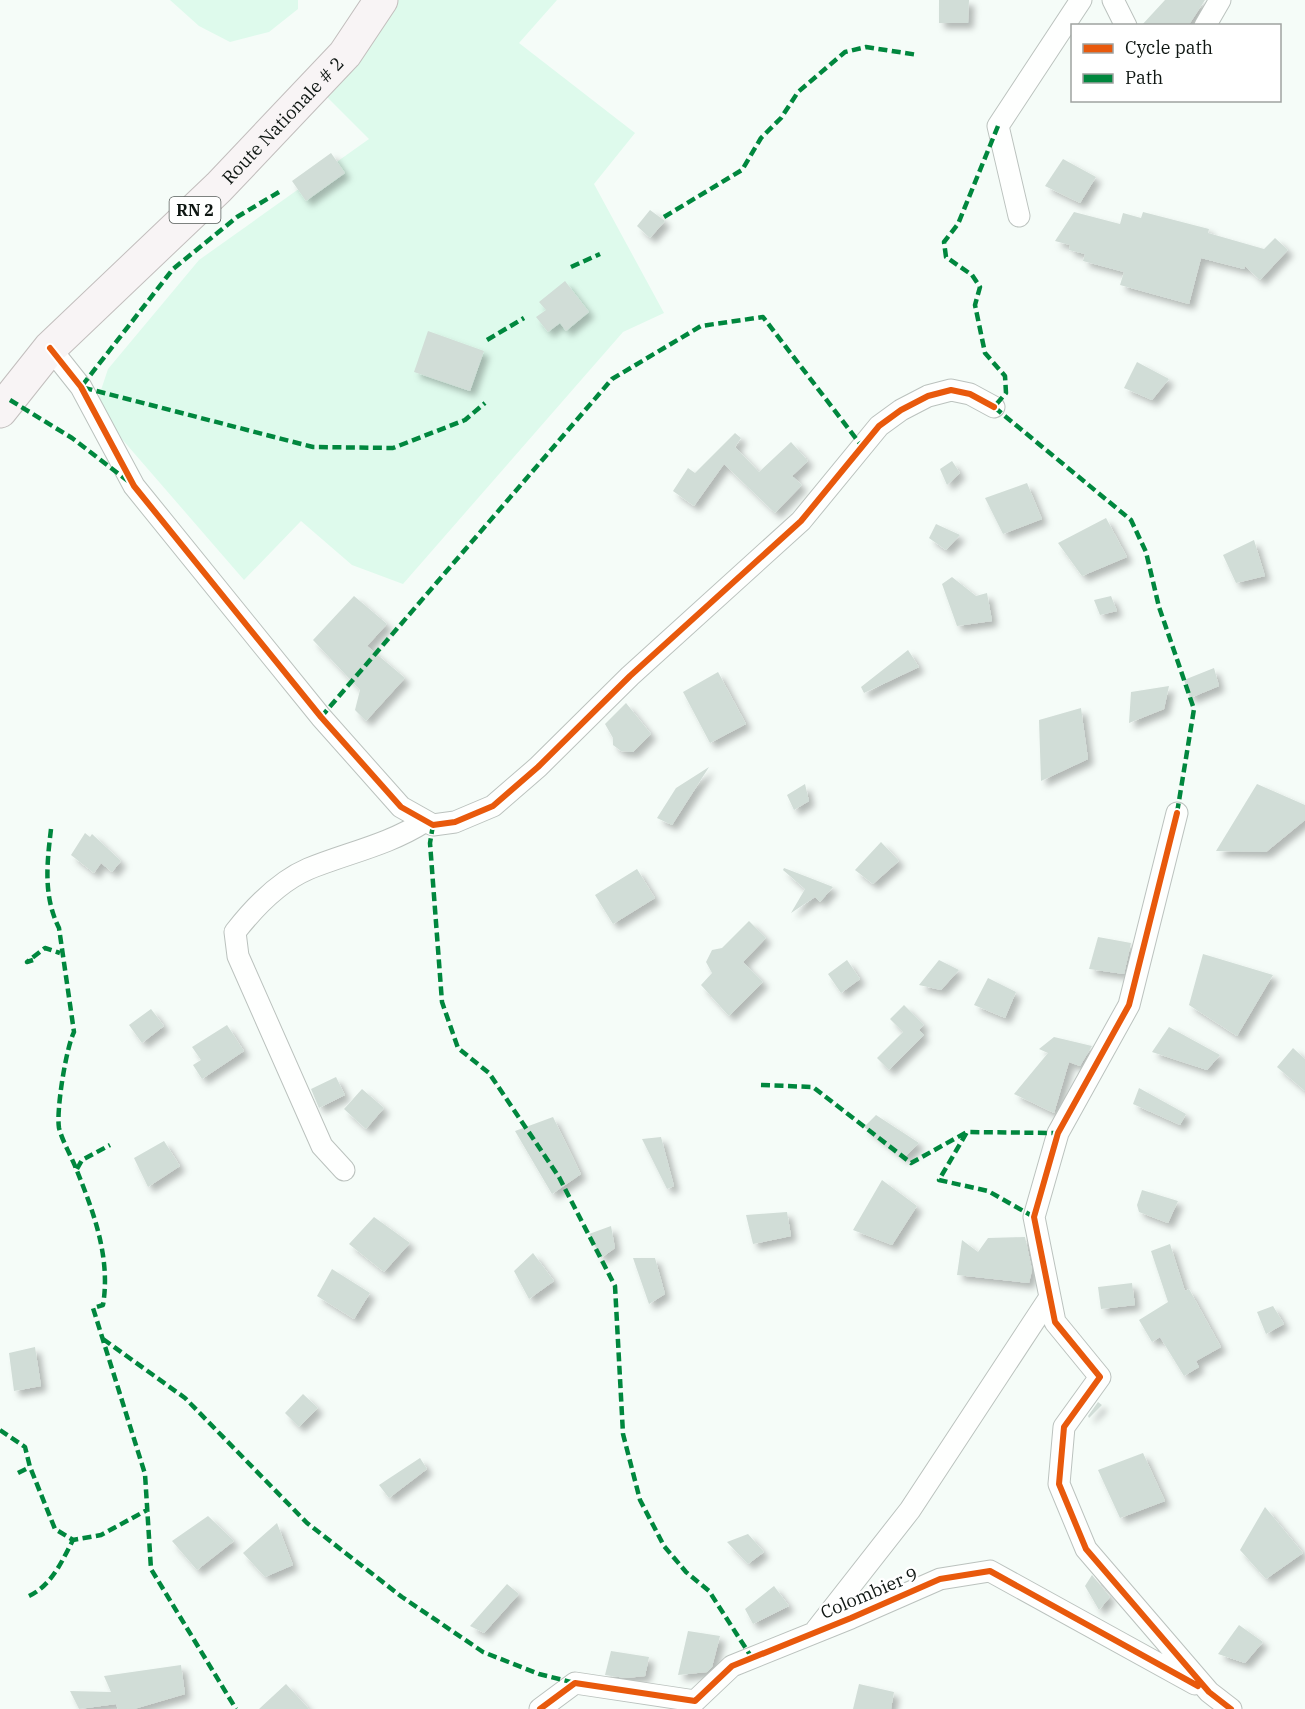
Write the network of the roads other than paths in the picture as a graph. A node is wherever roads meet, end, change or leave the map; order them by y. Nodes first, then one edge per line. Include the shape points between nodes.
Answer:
1 (381, 0) edge
2 (1081, 0) edge
3 (1113, 0) edge
4 (1220, 0) edge
5 (1125, 24) edge
6 (1206, 24) edge
7 (1019, 216) dead end
8 (50, 348) junction
9 (994, 407) dead end
10 (0, 411) edge
11 (1177, 813) dead end
12 (424, 822) junction
13 (344, 1170) dead end
14 (1050, 1297) junction
15 (814, 1633) junction
16 (1209, 1692) junction
17 (540, 1709) edge
18 (1231, 1709) edge

1 - 8 main road, Route Nationale # 2 / RN 2 via 345,54 227,179
2 - 7 street via 998,126
3 - 5 street
4 - 6 street
8 - 10 main road, Route Nationale # 2 / RN 2
8 - 12 street via 81,387 134,486 321,717 401,807
9 - 12 street via 970,394 951,390 928,396 879,426 801,521 630,676 538,767 493,806 455,822
11 - 14 street via 1129,1005 1058,1133 1034,1217
12 - 13 street via 388,842 306,870 256,906 235,932 238,956 322,1146
14 - 15 street via 910,1510
14 - 16 street via 1055,1322 1100,1377 1064,1427 1059,1484 1086,1550
15 - 16 street, Colombier 9 via 940,1579 990,1571
15 - 17 street, Colombier 9 via 732,1666 695,1701 575,1683
16 - 18 street

